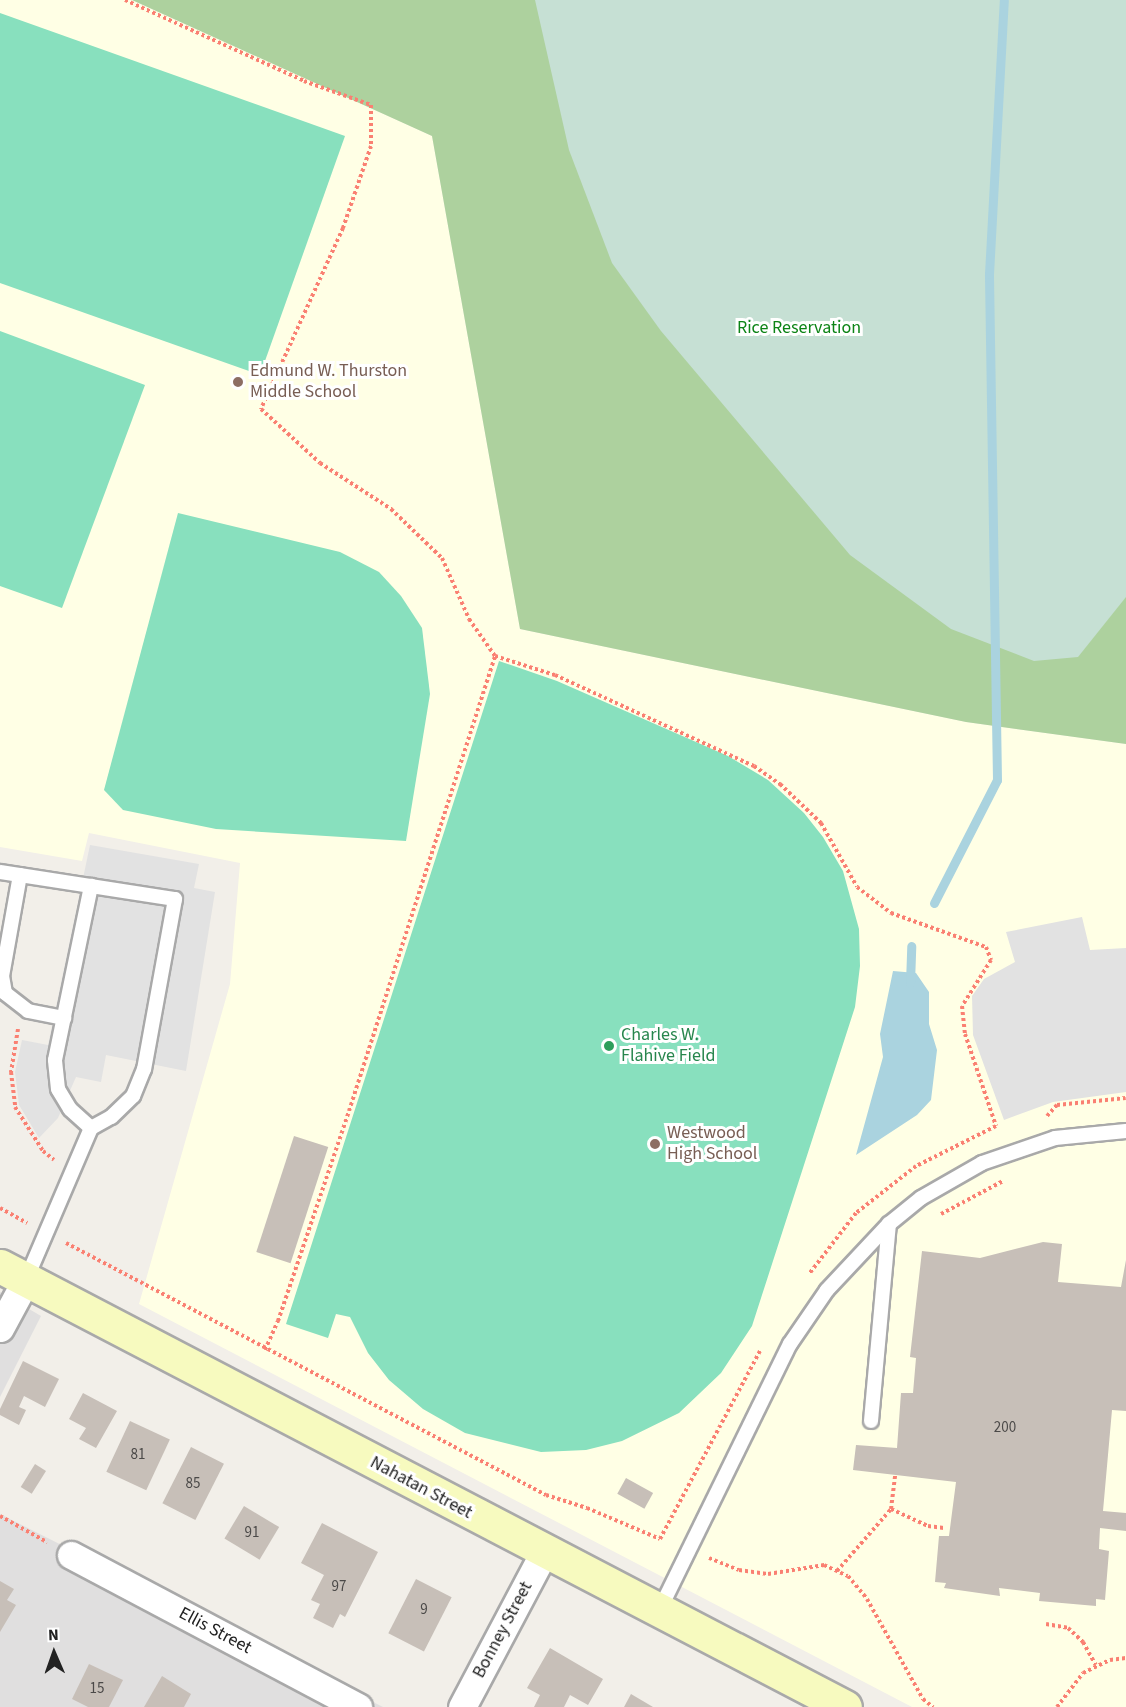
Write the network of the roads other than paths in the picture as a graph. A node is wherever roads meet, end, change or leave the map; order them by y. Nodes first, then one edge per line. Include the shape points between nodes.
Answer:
1 (0, 872) edge
2 (20, 875) junction
3 (91, 886) junction
4 (64, 1018) junction
5 (91, 1128) junction
6 (1126, 1131) edge
7 (889, 1224) junction
8 (13, 1273) edge
9 (0, 1328) edge
10 (871, 1421) dead end
11 (544, 1552) junction
12 (71, 1555) road end
13 (659, 1611) junction
14 (358, 1707) edge
15 (462, 1707) edge
16 (845, 1707) edge

1 - 2 lane
2 - 3 lane
2 - 4 lane via 2,976 5,993 28,1011
3 - 4 lane
3 - 5 lane via 175,899 144,1070 133,1096 111,1117
4 - 5 lane via 55,1060 58,1089 70,1109
5 - 8 lane via 47,1233
6 - 7 lane via 1055,1138 982,1163 921,1198
7 - 10 lane
7 - 13 lane via 827,1290 790,1344
8 - 9 street
8 - 11 main road, Nahatan Street
11 - 13 main road, Nahatan Street
11 - 15 street, Bonney Street
12 - 14 street, Ellis Street
13 - 16 main road, Nahatan Street

